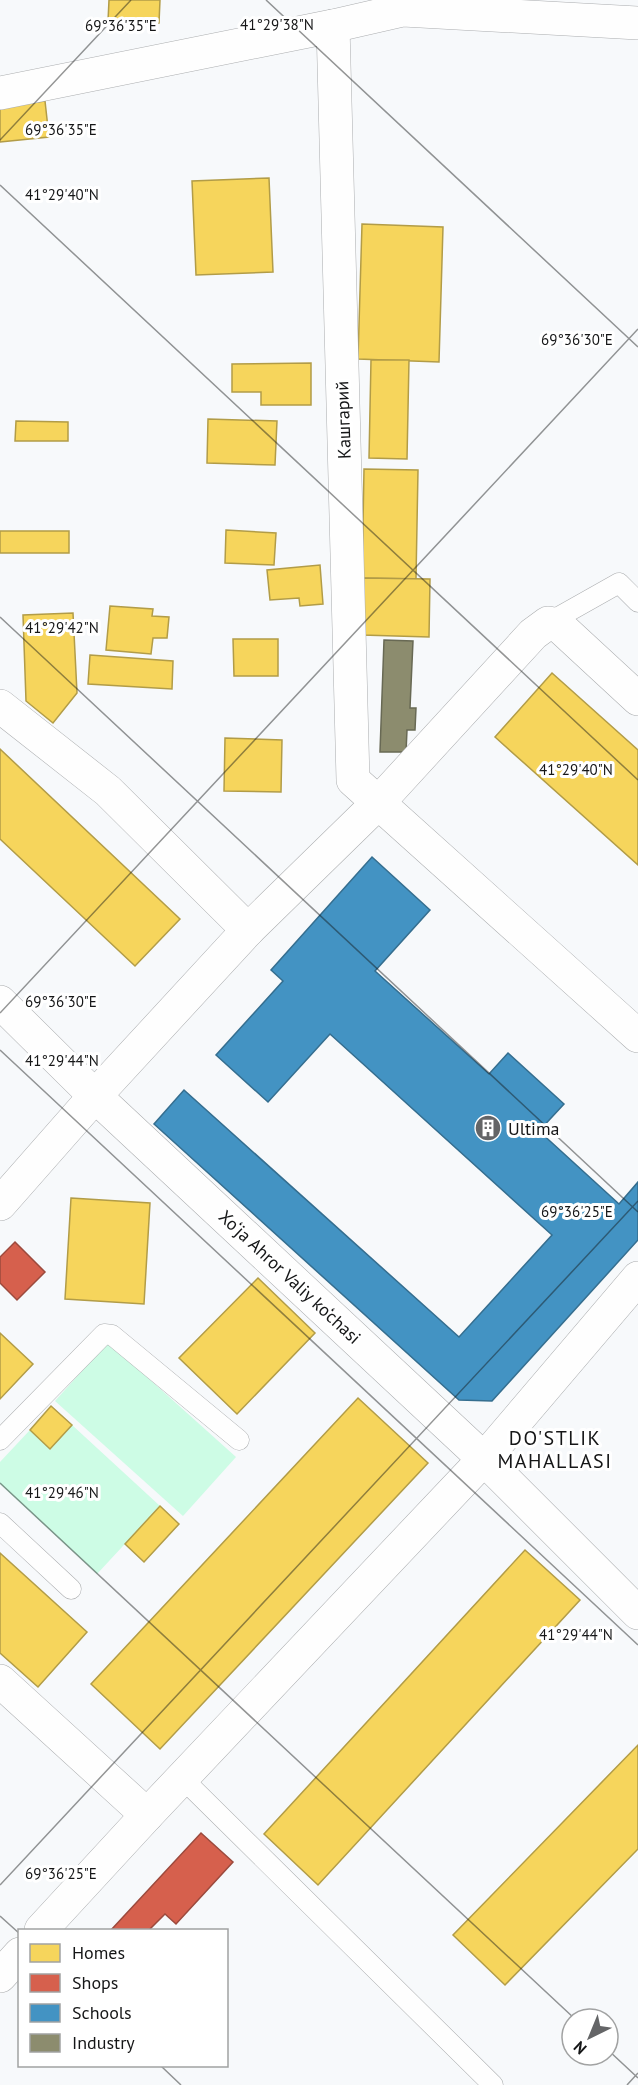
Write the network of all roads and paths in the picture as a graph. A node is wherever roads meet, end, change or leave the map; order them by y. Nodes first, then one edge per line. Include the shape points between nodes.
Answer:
1 (638, 23) edge
2 (333, 26) junction
3 (0, 93) edge
4 (638, 602) edge
5 (548, 623) junction
6 (638, 699) edge
7 (0, 706) edge
8 (378, 803) junction
9 (248, 930) junction
10 (0, 1002) edge
11 (638, 1036) edge
12 (95, 1096) junction
13 (0, 1204) edge
14 (638, 1278) edge
15 (0, 1440) edge
16 (239, 1440) dead end
17 (484, 1459) junction
18 (0, 1523) edge
19 (71, 1589) dead end
20 (638, 1613) edge
21 (0, 1681) edge
22 (182, 1778) junction
23 (147, 1815) junction
24 (42, 1929) edge
25 (18, 1956) edge
26 (0, 1976) edge
27 (493, 2085) edge

1 - 2 street via 402,10
2 - 3 street
2 - 8 street, Кашгарий via 353,780
4 - 5 lane via 619,583
5 - 6 street via 558,625
5 - 8 street via 533,634
7 - 9 street via 108,791
8 - 9 street
8 - 11 street, Кашгарий
9 - 12 street
10 - 12 street, Xo‘ja Ahror Valiy ko‘chasi
12 - 13 street
12 - 17 street, Xo‘ja Ahror Valiy ko‘chasi
14 - 17 street
15 - 16 lane via 104,1334 112,1335
17 - 20 street, Xo‘ja Ahror Valiy ko‘chasi
17 - 22 street
18 - 19 lane
21 - 23 street
22 - 23 street
22 - 27 lane
23 - 24 street
25 - 26 street

